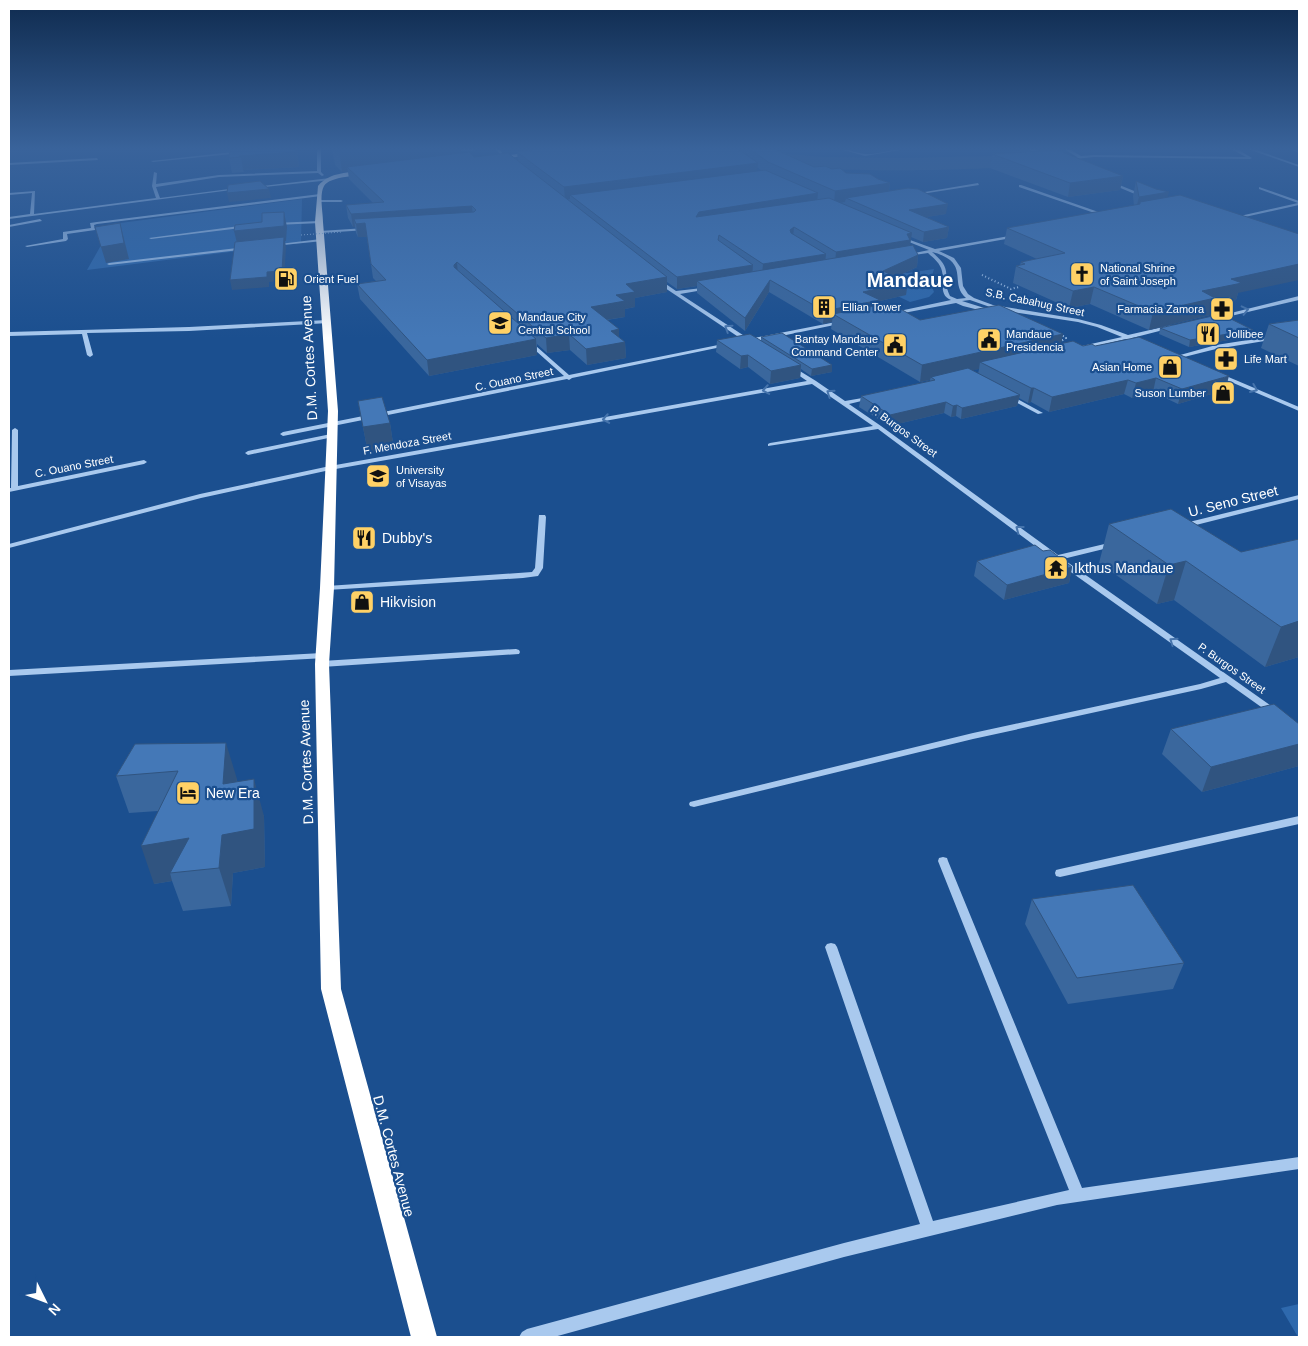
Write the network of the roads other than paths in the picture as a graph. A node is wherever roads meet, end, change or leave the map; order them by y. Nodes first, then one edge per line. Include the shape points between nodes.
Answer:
1 (32, 212) edge
2 (60, 212) joint
3 (197, 212) edge
4 (319, 212) edge
5 (1097, 212) edge
6 (1261, 212) edge
7 (32, 215) junction
8 (9, 218) edge
9 (1106, 220) edge
10 (319, 222) junction
11 (1235, 223) edge
12 (270, 224) edge
13 (252, 225) edge
14 (9, 226) edge
15 (369, 229) edge
16 (895, 235) edge
17 (1020, 235) edge
18 (320, 236) junction
19 (151, 238) dead end
20 (27, 246) dead end
21 (263, 246) edge
22 (254, 247) edge
23 (926, 250) junction
24 (934, 250) junction
25 (900, 256) edge
26 (109, 264) edge
27 (651, 274) edge
28 (713, 287) edge
29 (675, 293) junction
30 (972, 298) junction
31 (1299, 298) edge
32 (956, 301) junction
33 (1001, 307) junction
34 (994, 312) junction
35 (887, 315) edge
36 (1206, 319) edge
37 (327, 322) junction
38 (852, 322) edge
39 (1178, 326) edge
40 (84, 332) junction
41 (9, 334) edge
42 (1129, 337) junction
43 (1280, 337) edge
44 (525, 338) edge
45 (1120, 339) junction
46 (748, 341) junction
47 (1138, 343) junction
48 (757, 346) edge
49 (1146, 346) edge
50 (1081, 348) edge
51 (1169, 354) edge
52 (90, 355) dead end
53 (1176, 357) junction
54 (1184, 361) edge
55 (781, 362) edge
56 (1208, 370) edge
57 (569, 378) junction
58 (814, 382) junction
59 (1000, 392) edge
60 (882, 395) edge
61 (846, 403) junction
62 (1299, 409) edge
63 (1040, 413) dead end
64 (879, 426) junction
65 (15, 430) dead end
66 (331, 430) junction
67 (283, 434) dead end
68 (770, 445) dead end
69 (248, 453) dead end
70 (144, 462) dead end
71 (330, 468) junction
72 (11, 489) edge
73 (1299, 497) edge
74 (542, 518) dead end
75 (1178, 528) edge
76 (1122, 542) edge
77 (9, 546) edge
78 (1057, 558) junction
79 (327, 588) junction
80 (516, 652) dead end
81 (322, 660) junction
82 (9, 672) edge
83 (1226, 679) junction
84 (1283, 718) edge
85 (694, 804) dead end
86 (1299, 820) edge
87 (943, 861) dead end
88 (1060, 872) dead end
89 (831, 946) dead end
90 (1299, 1164) edge
91 (1078, 1196) junction
92 (929, 1230) junction
93 (424, 1337) edge
94 (526, 1337) edge

1 - 7 street
2 - 7 street
2 - 14 street via 53,217
3 - 20 street via 92,224 91,229 64,233 66,239
4 - 10 highway, D.M. Cortes Avenue
5 - 9 street via 1116,218
6 - 11 street via 1226,220
7 - 8 street
10 - 12 street
10 - 18 highway, D.M. Cortes Avenue
13 - 19 street
15 - 18 street
16 - 23 street
17 - 24 street
18 - 21 street
18 - 37 highway, D.M. Cortes Avenue
22 - 26 street
23 - 24 street
23 - 25 street
23 - 32 street via 946,269 945,292
24 - 30 street, S.B. Cabahug Street via 957,264 960,288
27 - 29 street
28 - 29 street
46 -> 29 street
30 - 32 street
30 - 33 street, S.B. Cabahug Street
36 -> 31 street
32 - 34 street, S.B. Cabahug Street
32 - 35 street
33 - 34 street
33 - 42 street, S.B. Cabahug Street via 1076,320
34 - 45 street, S.B. Cabahug Street via 1070,324
37 - 40 street
37 - 66 highway, D.M. Cortes Avenue via 333,411
38 - 46 street
39 - 42 street
40 - 41 street
40 - 52 street
42 - 45 street
42 - 47 street, S.B. Cabahug Street
43 - 53 street
44 - 57 street
45 - 47 street, S.B. Cabahug Street
45 - 50 street
46 - 48 street
46 - 57 street, C. Ouano Street
47 - 49 street, S.B. Cabahug Street
51 - 53 street
53 - 54 street
55 - 58 street, P. Burgos Street
56 -> 62 street
57 - 66 street, C. Ouano Street
61 -> 58 street, P. Burgos Street
58 -> 71 street, F. Mendoza Street
59 - 63 street
60 - 61 street
61 - 64 street, P. Burgos Street
64 - 68 street
78 -> 64 street, P. Burgos Street
65 - 72 street
66 - 67 street, C. Ouano Street
66 - 69 street
66 - 71 highway, D.M. Cortes Avenue
70 - 72 street, C. Ouano Street
71 - 77 street, F. Mendoza Street via 200,496
71 - 79 highway, D.M. Cortes Avenue
73 - 75 street, U. Seno Street
74 - 79 street via 539,568 534,574
76 - 78 street
83 -> 78 street, P. Burgos Street
79 - 81 highway, D.M. Cortes Avenue
80 - 81 street
81 - 82 street
81 - 93 highway, D.M. Cortes Avenue via 332,999
83 - 84 street, P. Burgos Street
83 - 85 street via 972,736
86 - 88 street
87 - 91 street
89 - 92 street
90 - 91 street
91 - 92 street via 1057,1198
92 - 94 street

